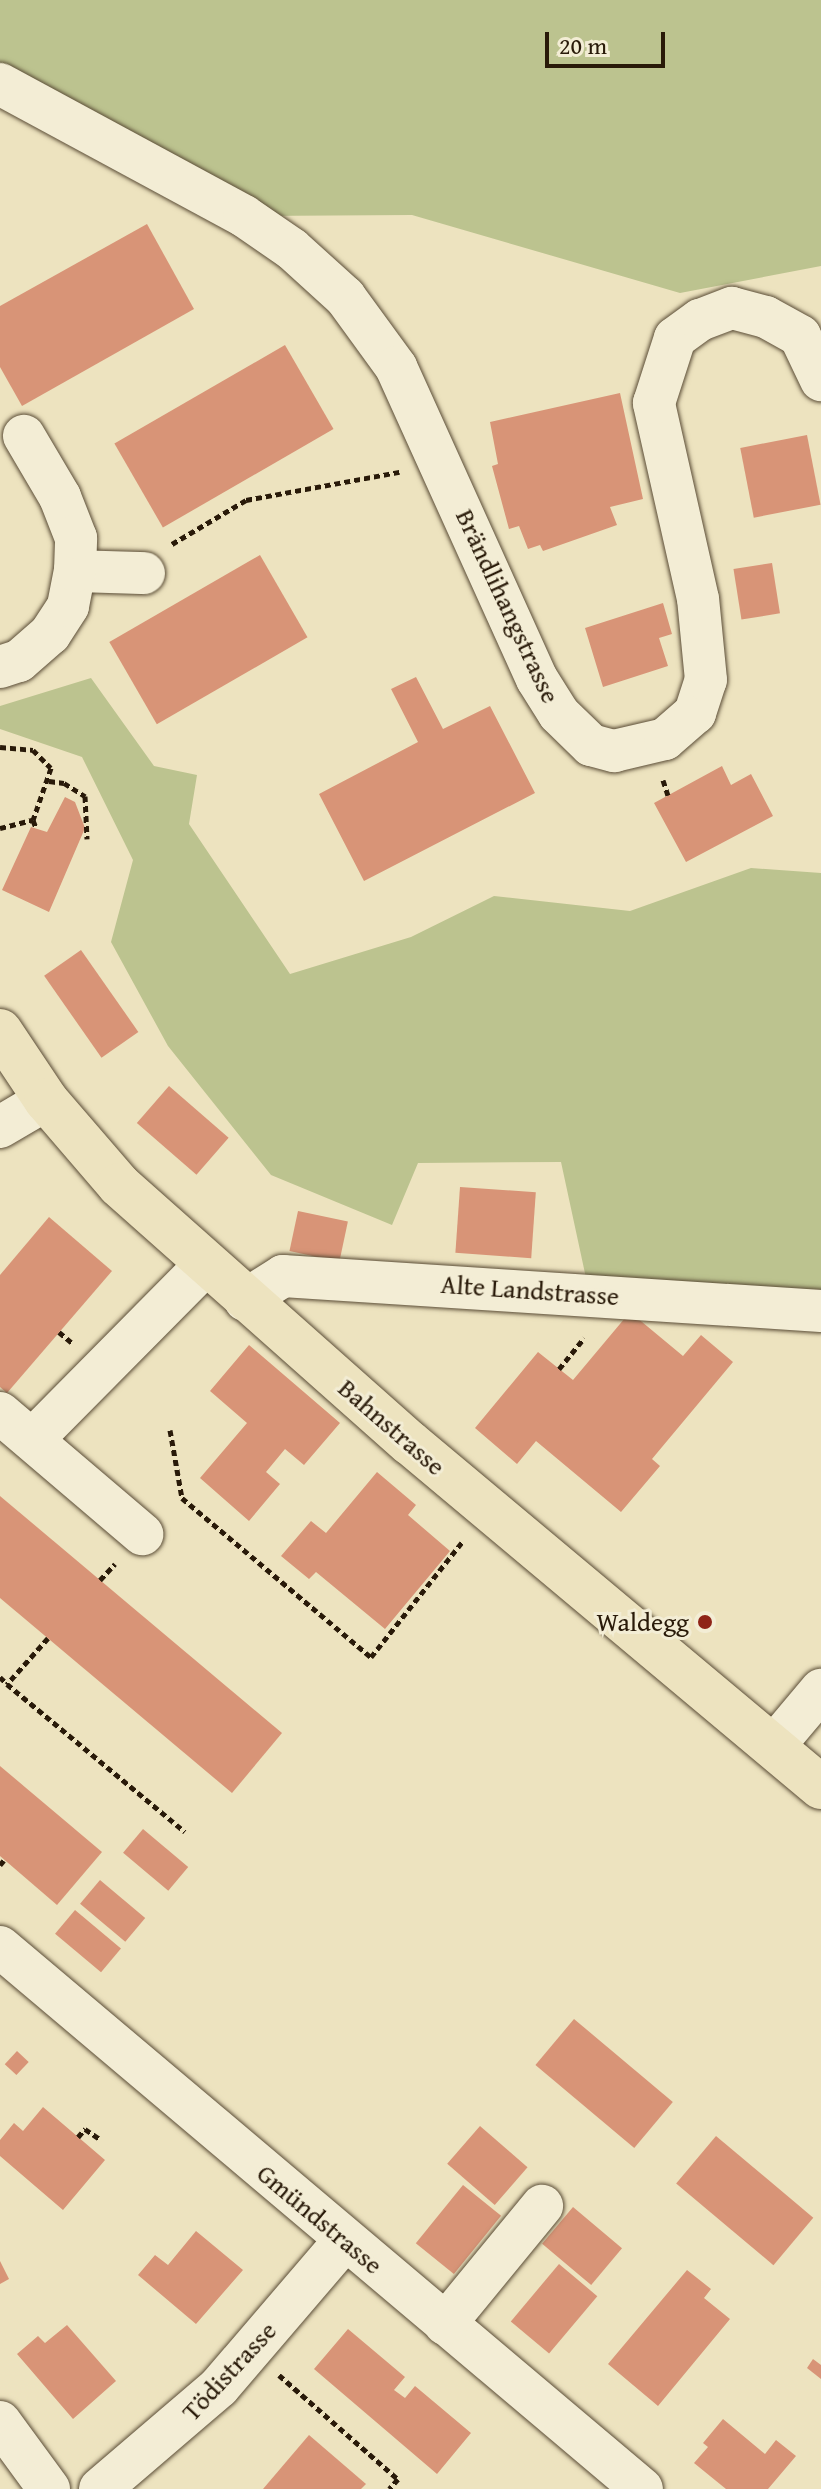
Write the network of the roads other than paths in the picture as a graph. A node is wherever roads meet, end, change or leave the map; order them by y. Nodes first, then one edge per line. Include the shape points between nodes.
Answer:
1 (0, 84) edge
2 (821, 380) edge
3 (24, 436) dead end
4 (75, 571) junction
5 (144, 573) road end
6 (0, 667) edge
7 (0, 1031) edge
8 (46, 1100) junction
9 (0, 1127) edge
10 (206, 1264) junction
11 (245, 1300) junction
12 (821, 1311) edge
13 (0, 1413) edge
14 (33, 1439) junction
15 (142, 1534) dead end
16 (821, 1690) edge
17 (773, 1747) junction
18 (821, 1787) edge
19 (0, 1947) edge
20 (542, 2206) dead end
21 (345, 2240) junction
22 (445, 2324) junction
23 (0, 2422) edge
24 (49, 2489) edge
25 (100, 2489) edge
26 (642, 2489) edge

1 - 2 street, Brändlihangstrasse via 244,216 292,249 345,297 396,367 537,679 559,714 591,745 614,751 665,739 695,713 706,680 698,599 654,403 675,338 700,320 732,308 766,317 800,336
3 - 4 street via 60,497 76,538
4 - 5 street
4 - 6 street via 68,606 50,634 19,661
7 - 8 main road, Bahnstrasse
8 - 9 street
8 - 10 main road, Bahnstrasse via 119,1185
10 - 11 main road, Bahnstrasse
10 - 14 street
11 - 12 street, Alte Landstrasse via 283,1276
11 - 17 main road, Bahnstrasse
13 - 14 street
14 - 15 street
16 - 17 street
17 - 18 main road, Bahnstrasse
19 - 21 street, Gmündstrasse
20 - 22 street
21 - 22 street, Gmündstrasse
21 - 25 street, Tödistrasse via 219,2387
22 - 26 street, Gmündstrasse
23 - 24 street

